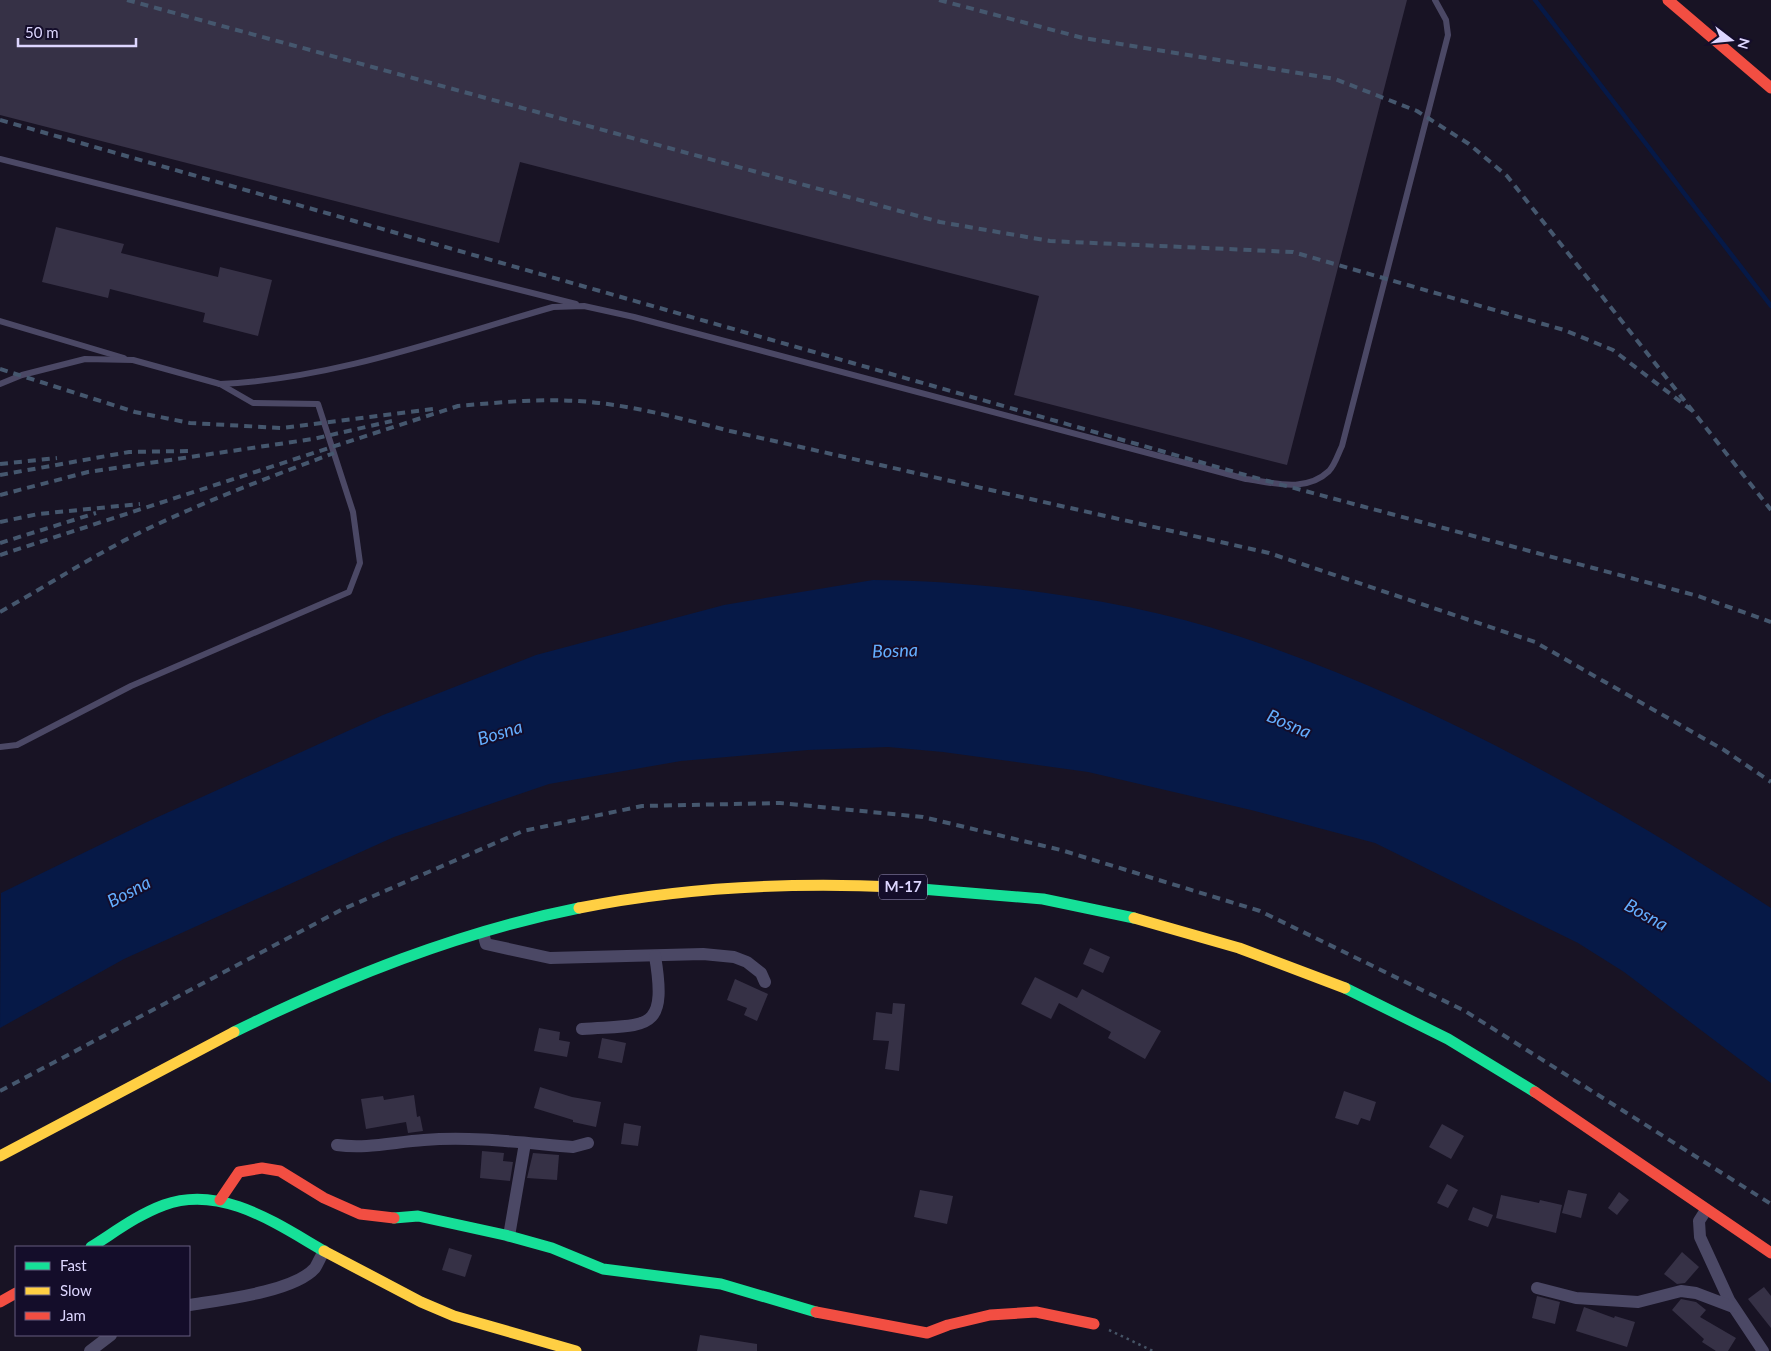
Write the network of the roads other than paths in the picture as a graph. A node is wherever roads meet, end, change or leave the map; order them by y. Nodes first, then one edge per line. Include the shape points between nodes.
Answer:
1 (1435, 0) edge
2 (1668, 0) edge
3 (1771, 88) edge
4 (0, 159) edge
5 (584, 306) junction
6 (0, 321) edge
7 (133, 360) junction
8 (0, 384) edge
9 (220, 384) junction
10 (0, 747) edge
11 (483, 933) junction
12 (655, 956) junction
13 (765, 982) dead end
14 (582, 1029) dead end
15 (525, 1143) junction
16 (588, 1143) dead end
17 (337, 1145) dead end
18 (0, 1156) edge
19 (220, 1200) junction
20 (1706, 1210) junction
21 (509, 1236) junction
22 (93, 1246) edge
23 (324, 1250) junction
24 (1771, 1253) edge
25 (1537, 1288) dead end
26 (15, 1293) edge
27 (0, 1302) edge
28 (190, 1305) edge
29 (1733, 1307) junction
30 (1094, 1324) road end
31 (110, 1336) edge
32 (90, 1351) edge
33 (573, 1351) edge
34 (1763, 1351) edge

1 - 5 lane via 1446,20 1448,35 1397,238 1342,446 1330,470 1313,482 1299,486 1246,479
2 - 3 main road
4 - 5 lane
5 - 9 lane via 553,306 304,376
6 - 7 lane
7 - 8 lane via 85,360 22,375
7 - 9 lane
9 - 10 lane via 253,403 318,404 353,512 360,563 349,592 131,686 17,745
11 - 12 street via 486,944 550,958
11 - 18 main road, M-17 via 442,944 338,982 202,1047
11 - 20 main road, M-17 via 544,916 647,896 750,886 865,885 1067,903 1173,928 1298,969 1397,1012 1482,1058 1562,1107
12 - 13 street via 703,954 734,957 761,973
12 - 14 street via 660,997 652,1018 642,1024
15 - 16 street via 573,1147
15 - 17 street via 466,1139 423,1140 372,1147
15 - 21 street
19 - 21 main road via 239,1172 262,1168 280,1171 324,1198 360,1214 391,1218 418,1216
19 - 22 main road via 197,1198 173,1202 141,1216
19 - 23 main road via 262,1216
20 - 24 main road, M-17
20 - 29 street via 1700,1221 1700,1237
21 - 30 main road via 552,1248 603,1269 721,1284 793,1307 927,1333 990,1315 1036,1312
23 - 28 street via 314,1268 296,1281 254,1294
23 - 33 main road via 454,1316
25 - 29 street via 1576,1298 1638,1302 1682,1291
26 - 27 main road
29 - 34 street
31 - 32 street

